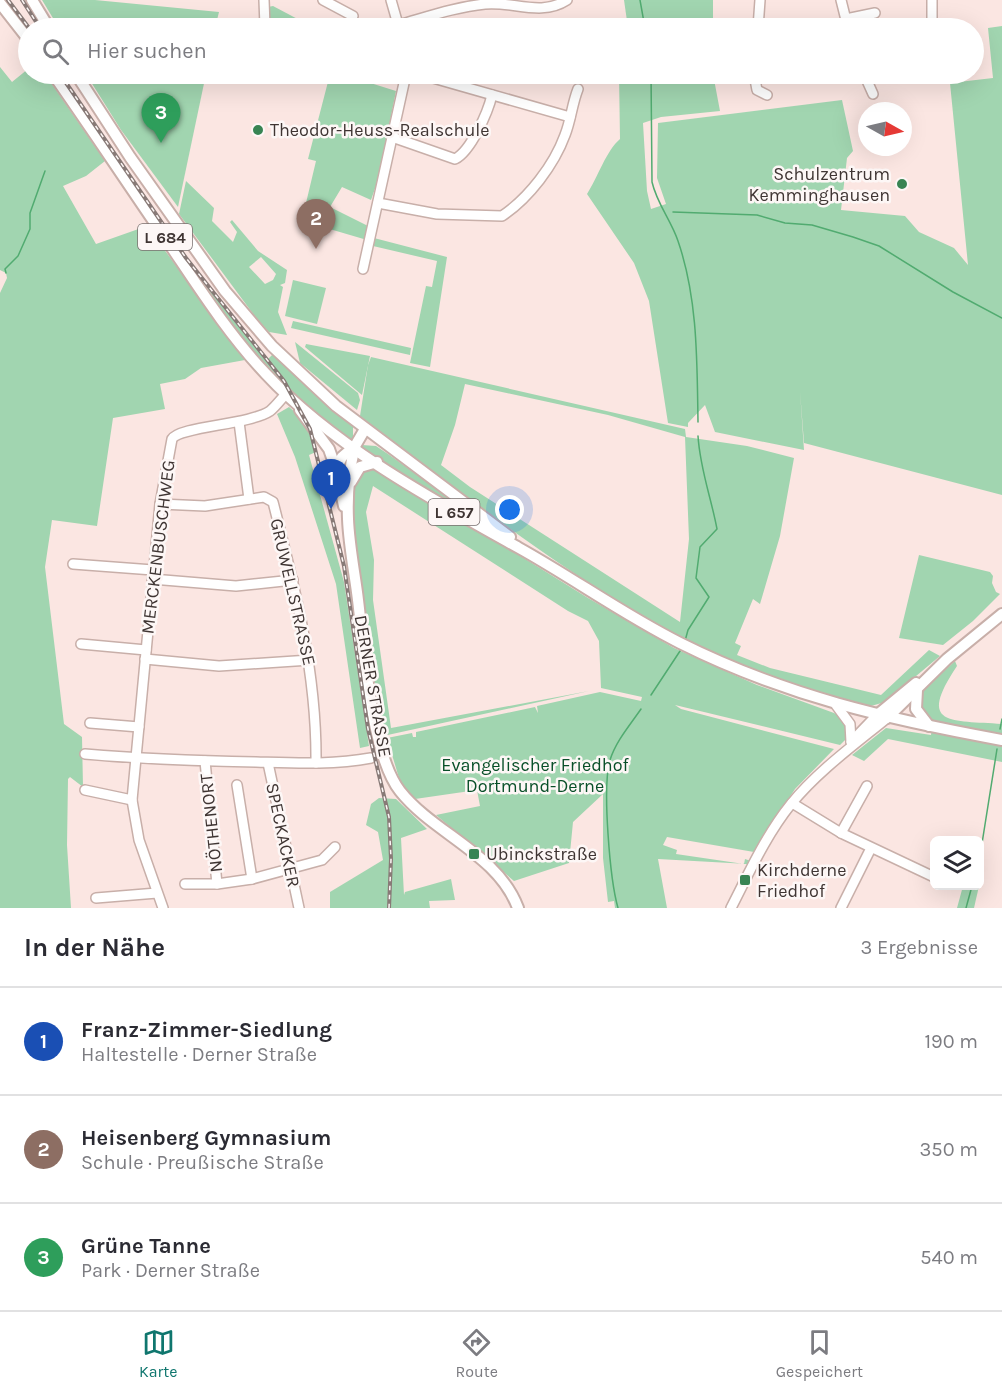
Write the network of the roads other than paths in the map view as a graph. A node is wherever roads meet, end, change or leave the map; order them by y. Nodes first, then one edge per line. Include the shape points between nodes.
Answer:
1 (32, 0) edge
2 (264, 0) edge
3 (323, 0) edge
4 (391, 0) edge
5 (567, 0) edge
6 (760, 0) edge
7 (841, 0) edge
8 (932, 0) edge
9 (495, 2) edge
10 (1, 5) edge
11 (875, 13) dead end
12 (353, 16) dead end
13 (43, 18) edge
14 (265, 18) edge
15 (396, 18) edge
16 (427, 18) edge
17 (759, 18) edge
18 (846, 18) edge
19 (862, 18) edge
20 (932, 18) edge
21 (18, 26) edge
22 (60, 84) edge
23 (83, 84) edge
24 (403, 84) edge
25 (454, 84) edge
26 (756, 84) edge
27 (868, 84) edge
28 (578, 89) dead end
29 (766, 94) dead end
30 (873, 94) dead end
31 (492, 95) junction
32 (570, 117) junction
33 (392, 137) junction
34 (378, 203) junction
35 (363, 269) dead end
36 (286, 394) junction
37 (239, 422) junction
38 (365, 429) junction
39 (355, 446) junction
40 (377, 462) junction
41 (336, 469) junction
42 (349, 487) junction
43 (249, 499) junction
44 (160, 504) junction
45 (348, 519) junction
46 (534, 556) junction
47 (73, 564) dead end
48 (152, 575) junction
49 (293, 580) junction
50 (1002, 614) edge
51 (81, 644) dead end
52 (145, 655) junction
53 (947, 659) junction
54 (310, 660) junction
55 (917, 690) junction
56 (836, 705) junction
57 (882, 717) junction
58 (90, 723) dead end
59 (929, 726) junction
60 (139, 727) junction
61 (1002, 740) edge
62 (851, 742) junction
63 (86, 754) dead end
64 (838, 757) junction
65 (371, 758) dead end
66 (136, 759) junction
67 (205, 762) junction
68 (268, 763) junction
69 (316, 763) junction
70 (237, 785) dead end
71 (867, 786) dead end
72 (86, 790) dead end
73 (132, 800) junction
74 (792, 803) junction
75 (841, 833) junction
76 (335, 847) dead end
77 (871, 848) junction
78 (290, 867) junction
79 (930, 874) edge
80 (252, 879) junction
81 (185, 884) dead end
82 (217, 884) junction
83 (157, 893) junction
84 (96, 898) dead end
85 (163, 908) edge
86 (299, 908) edge
87 (518, 908) edge
88 (731, 908) edge
89 (841, 908) edge

1 - 13 main road
2 - 14 street
3 - 12 street
4 - 15 street
5 - 9 street via 547,9
6 - 17 street
7 - 18 street
8 - 20 street
9 - 16 street
10 - 21 main road
11 - 19 street
22 - 36 main road, L 684 via 206,296
23 - 38 main road, L 684 via 130,157 256,329 299,374
24 - 33 street
25 - 31 street
26 - 29 street via 758,90
27 - 30 street
28 - 32 street
31 - 32 street
31 - 33 street via 477,130 455,159
32 - 34 street via 559,148 545,171 502,216 437,214
33 - 34 street
34 - 35 street
36 - 37 street, MERCKENBUSCHWEG via 269,412
36 - 39 main road, L 684
36 - 41 main road via 324,440
37 - 43 street
37 - 44 street, MERCKENBUSCHWEG via 181,431 174,436
38 - 39 main road
38 - 46 main road, L 657
39 - 40 main road, L 657
39 - 41 main road via 342,457
39 - 42 main road, DERNER STRASSE
40 - 42 main road via 360,467
40 - 46 main road, L 657 via 453,511
41 - 45 main road
42 - 45 main road, DERNER STRASSE
43 - 44 street, GRUWELLSTRASSE via 205,506
43 - 49 street, GRUWELLSTRASSE via 264,497 273,502
44 - 48 street, MERCKENBUSCHWEG
45 - 87 main road, DERNER STRASSE via 376,720 391,777 416,807 498,874
46 - 56 main road, L 657 via 677,642 762,680
47 - 48 street
48 - 49 street via 236,586
48 - 52 street, MERCKENBUSCHWEG
49 - 54 street, GRUWELLSTRASSE
50 - 53 main road
51 - 52 street
52 - 54 street via 219,666
52 - 60 street, MERCKENBUSCHWEG
53 - 55 main road
53 - 57 main road
54 - 69 street, GRUWELLSTRASSE
55 - 57 main road
55 - 59 main road via 916,709
56 - 57 main road, L 657
56 - 62 street via 850,724
57 - 59 main road
57 - 62 street
57 - 64 street
58 - 60 street
59 - 61 main road
60 - 66 street, MERCKENBUSCHWEG
62 - 64 street
63 - 66 street
64 - 74 street
65 - 69 street
66 - 67 street
66 - 73 street, MERCKENBUSCHWEG
67 - 68 street
67 - 82 street, NÖTHENORT
68 - 69 street
68 - 78 street, SPECKACKER
70 - 80 street
71 - 75 street
72 - 73 street
73 - 83 street, MERCKENBUSCHWEG via 139,840
74 - 75 street
74 - 88 street
75 - 77 street
76 - 78 street via 322,860
77 - 79 street
77 - 89 street
78 - 80 street
78 - 86 street, SPECKACKER
80 - 82 street
81 - 82 street
83 - 84 street
83 - 85 street, MERCKENBUSCHWEG

